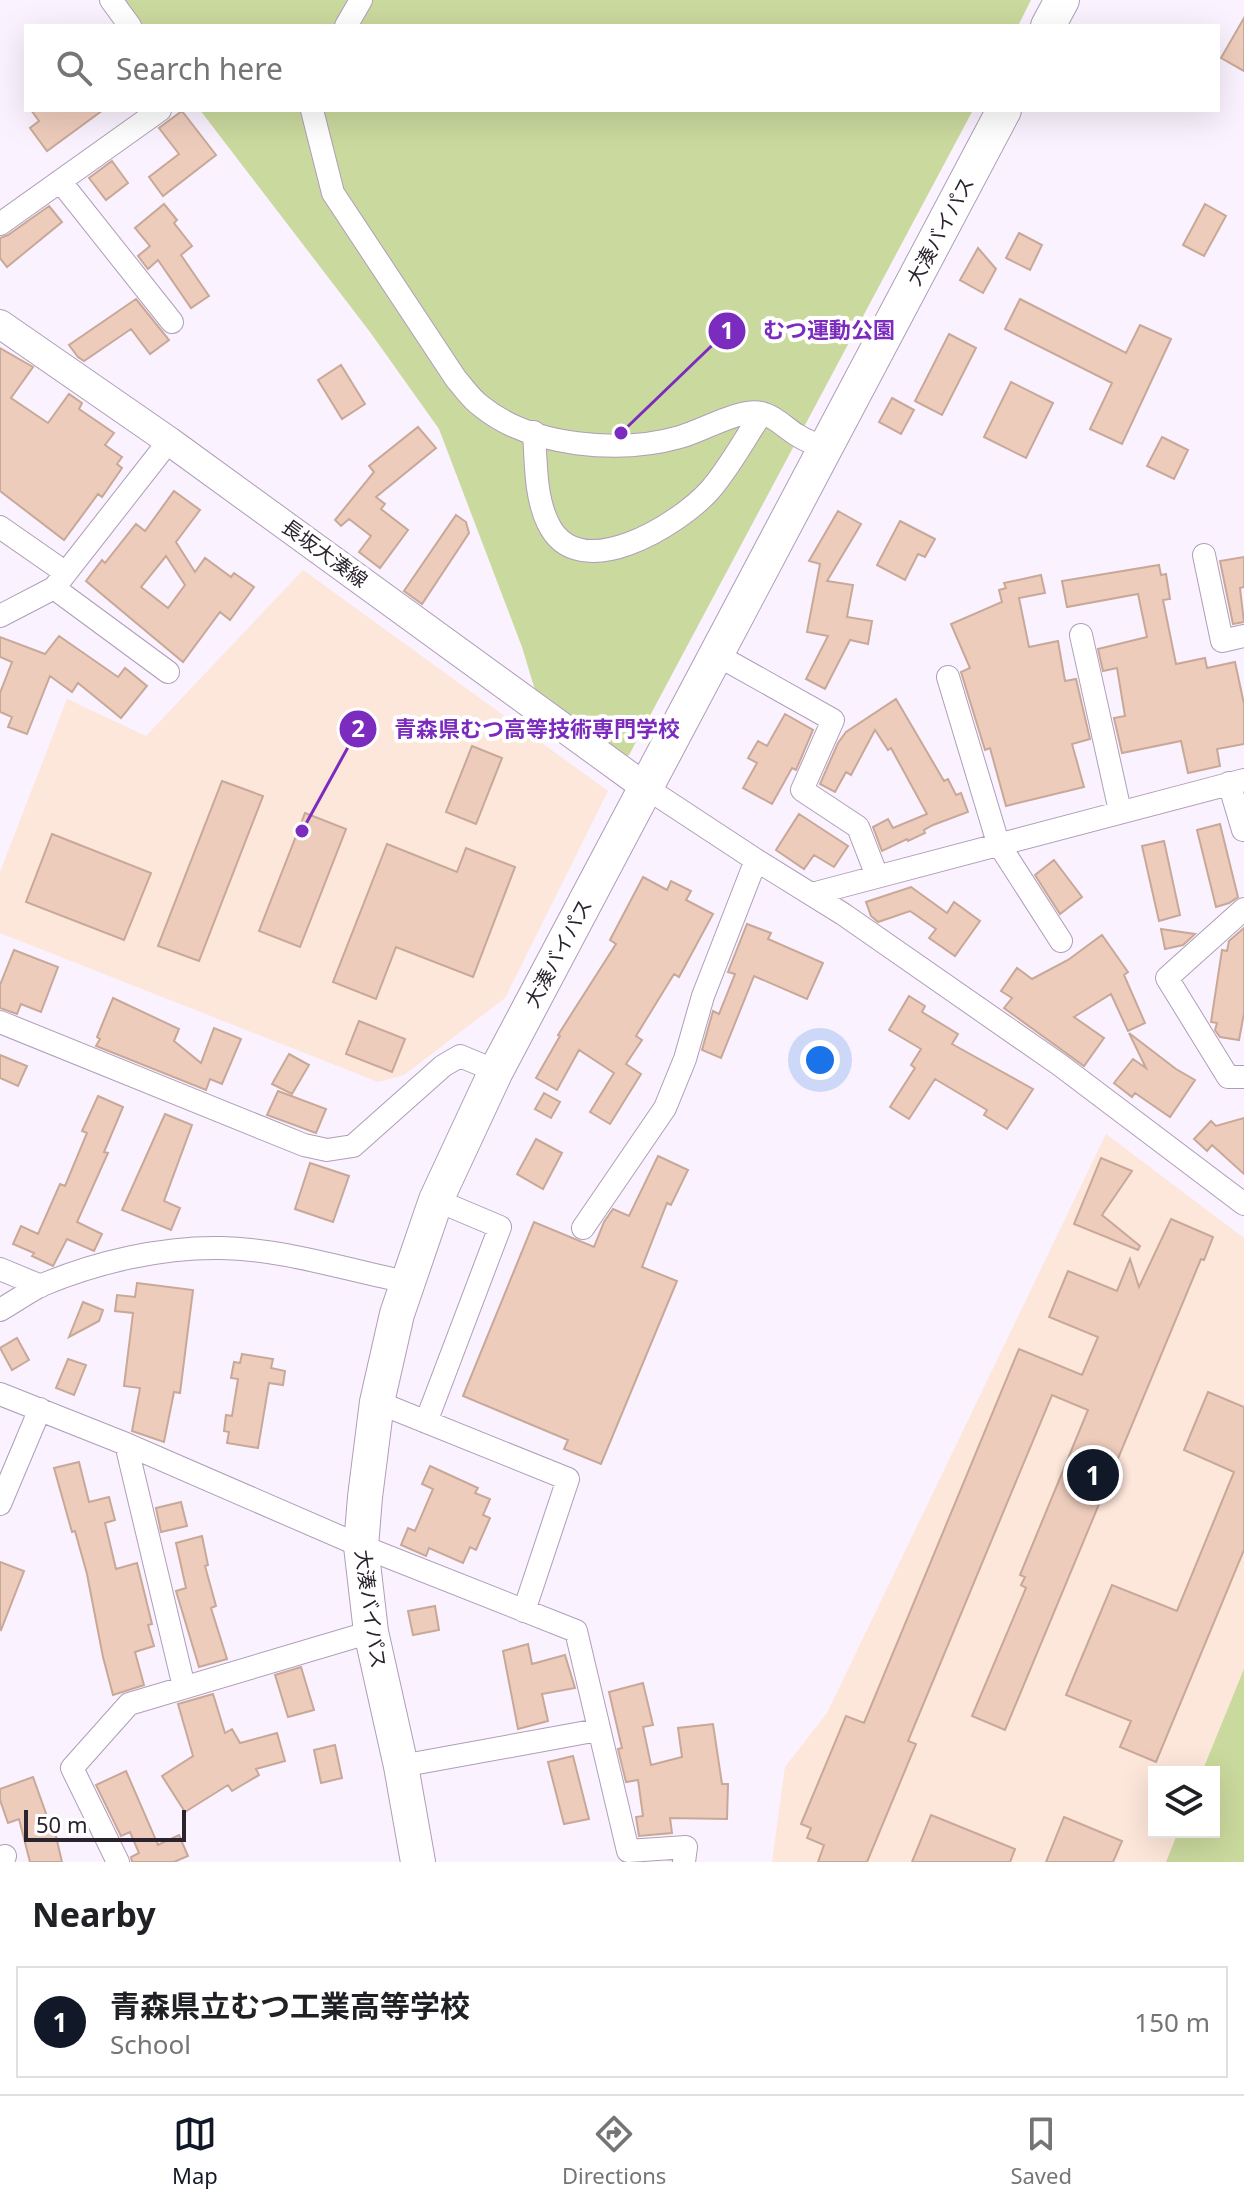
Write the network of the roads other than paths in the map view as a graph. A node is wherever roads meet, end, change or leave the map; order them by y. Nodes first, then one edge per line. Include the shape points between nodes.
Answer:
1 (111, 0) edge
2 (361, 0) edge
3 (1062, 0) edge
4 (129, 24) edge
5 (347, 24) edge
6 (1049, 24) edge
7 (157, 112) edge
8 (313, 112) edge
9 (1003, 112) edge
10 (60, 181) junction
11 (0, 224) edge
12 (172, 322) dead end
13 (0, 324) edge
14 (762, 413) junction
15 (534, 432) junction
16 (169, 441) junction
17 (825, 449) junction
18 (0, 527) edge
19 (1204, 555) dead end
20 (60, 580) junction
21 (0, 616) edge
22 (1081, 635) dead end
23 (1244, 636) edge
24 (717, 655) junction
25 (168, 672) dead end
26 (948, 677) dead end
27 (1236, 782) edge
28 (645, 787) junction
29 (1120, 811) junction
30 (1244, 832) edge
31 (998, 843) junction
32 (756, 860) junction
33 (877, 876) junction
34 (812, 894) junction
35 (1244, 909) edge
36 (1061, 941) dead end
37 (0, 1022) edge
38 (496, 1071) junction
39 (1244, 1077) edge
40 (436, 1200) junction
41 (1244, 1204) edge
42 (583, 1228) dead end
43 (0, 1269) edge
44 (407, 1282) junction
45 (41, 1286) junction
46 (0, 1310) edge
47 (0, 1394) edge
48 (377, 1402) junction
49 (40, 1409) junction
50 (426, 1422) junction
51 (126, 1444) junction
52 (0, 1504) edge
53 (361, 1546) junction
54 (524, 1611) junction
55 (371, 1632) junction
56 (184, 1687) junction
57 (598, 1730) junction
58 (401, 1766) junction
59 (118, 1862) edge
60 (418, 1862) edge
61 (684, 1862) edge

1 - 4 street
2 - 5 street
3 - 6 highway
7 - 10 street
8 - 15 street via 333,193 456,379 480,406
9 - 17 highway, 大湊バイパス
10 - 11 street
10 - 12 street
13 - 16 main road, 長坂大湊線
14 - 15 street via 638,445 601,446
14 - 15 street via 712,489 692,508 632,544 602,550 582,551 563,543 548,524
14 - 17 street
16 - 20 street
16 - 28 main road, 長坂大湊線
17 - 24 highway, 大湊バイパス
18 - 20 street
19 - 23 street via 1222,641
20 - 21 street
20 - 25 street
22 - 29 street
24 - 28 highway, 大湊バイパス
24 - 33 street via 833,720 802,790 858,827
26 - 31 street
27 - 29 street
27 - 30 street
28 - 32 street
28 - 38 highway, 大湊バイパス
29 - 31 street
31 - 33 street
31 - 36 street
32 - 34 street
32 - 42 street via 665,1108
33 - 34 street
34 - 41 street via 1060,1065
35 - 39 street via 1167,978 1228,1077
37 - 38 street via 327,1150 353,1146 460,1056
38 - 40 highway, 大湊バイパス
40 - 44 highway, 大湊バイパス
40 - 50 street via 500,1227
43 - 45 street
44 - 45 street via 223,1248 136,1256
44 - 48 highway, 大湊バイパス
45 - 46 street
47 - 49 street
48 - 50 street
48 - 53 highway, 大湊バイパス
49 - 51 street
49 - 52 street
50 - 54 street via 568,1479
51 - 53 street
51 - 56 street
53 - 54 street
53 - 55 highway, 大湊バイパス
54 - 57 street via 576,1631
55 - 56 street
55 - 58 highway, 大湊バイパス
56 - 59 street via 129,1704 72,1768
57 - 58 street
57 - 61 street via 628,1851 686,1847
58 - 60 highway, 大湊バイパス

